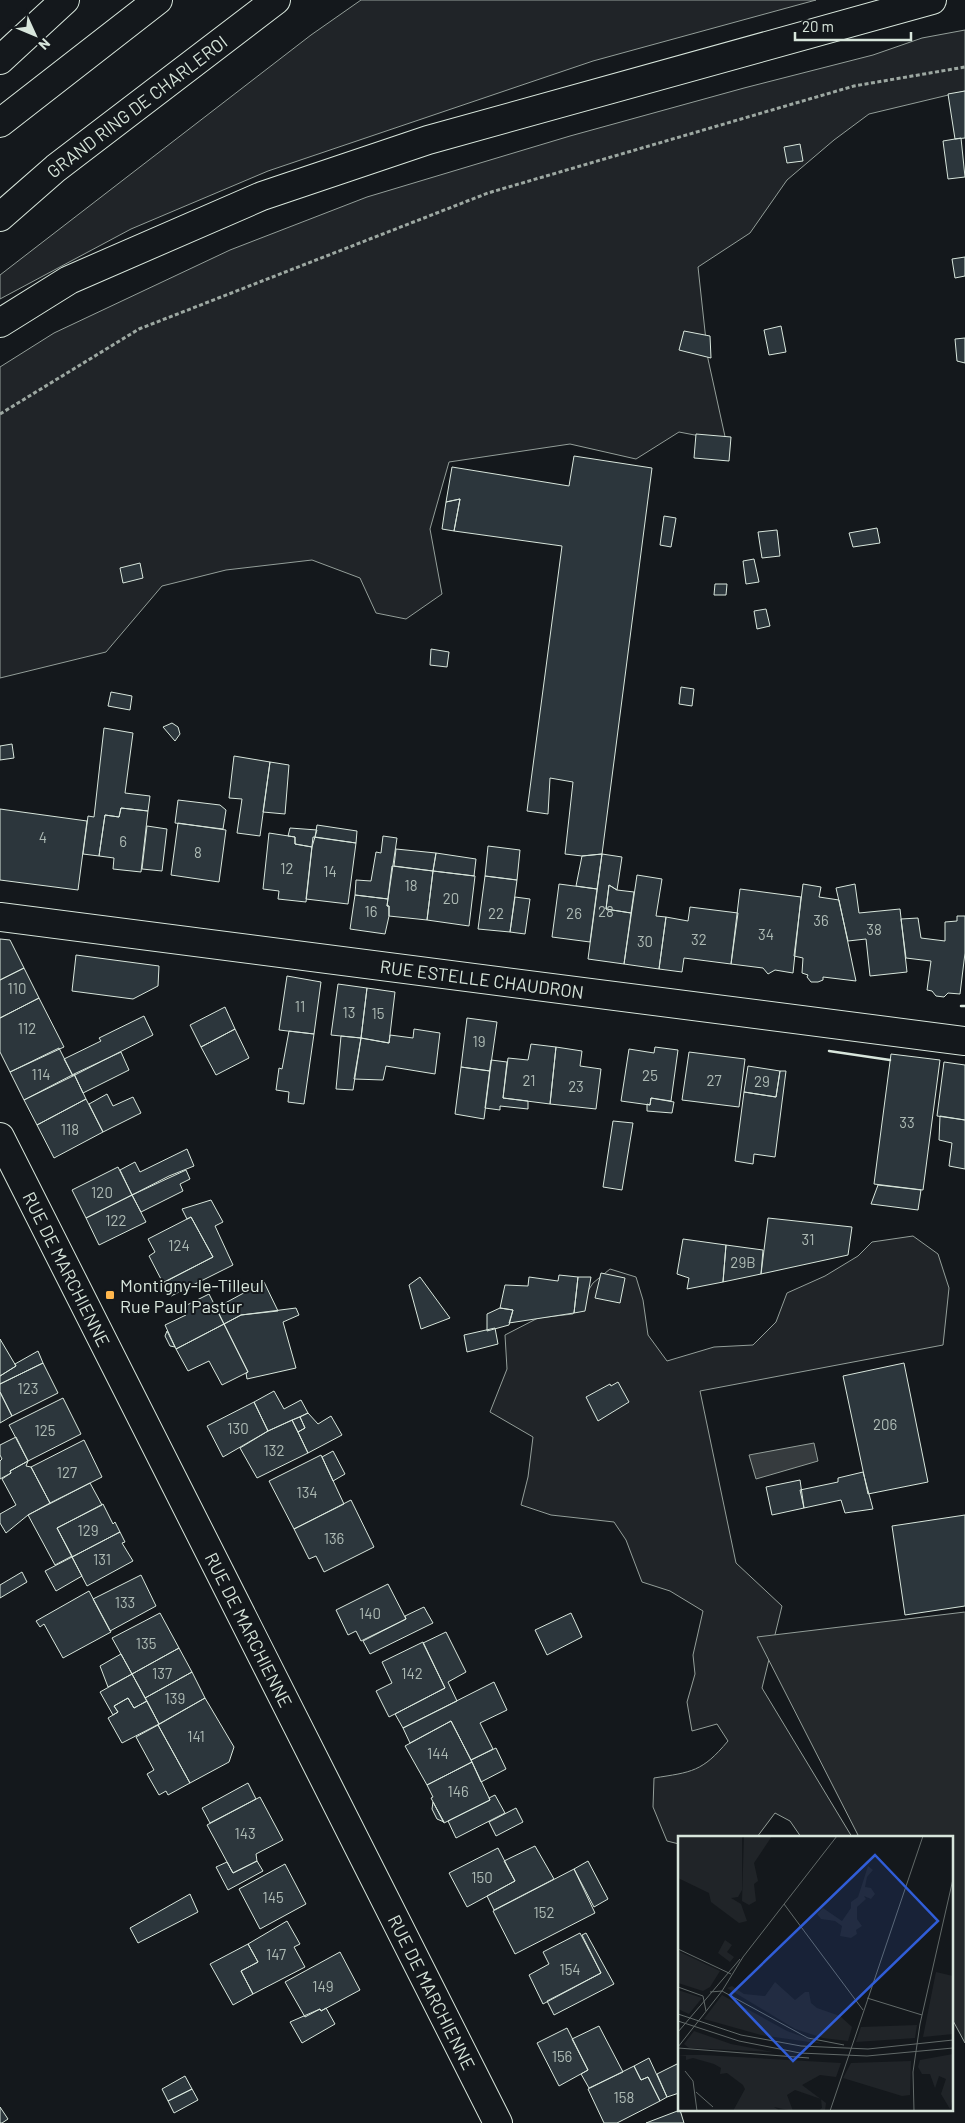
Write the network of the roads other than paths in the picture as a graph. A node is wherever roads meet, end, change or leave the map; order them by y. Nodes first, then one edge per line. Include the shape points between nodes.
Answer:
1 (65, 0) edge
2 (158, 0) edge
3 (276, 0) edge
4 (932, 0) edge
5 (0, 60) edge
6 (0, 123) edge
7 (0, 216) edge
8 (0, 323) edge
9 (0, 917) edge
10 (965, 1041) edge
11 (0, 1138) edge
12 (498, 2123) edge

1 - 5 main road
2 - 6 main road
3 - 7 main road, GRAND RING DE CHARLEROI via 56,168
4 - 8 main road via 428,140 262,196 69,280
9 - 10 main road, RUE ESTELLE CHAUDRON
11 - 12 main road, RUE DE MARCHIENNE

